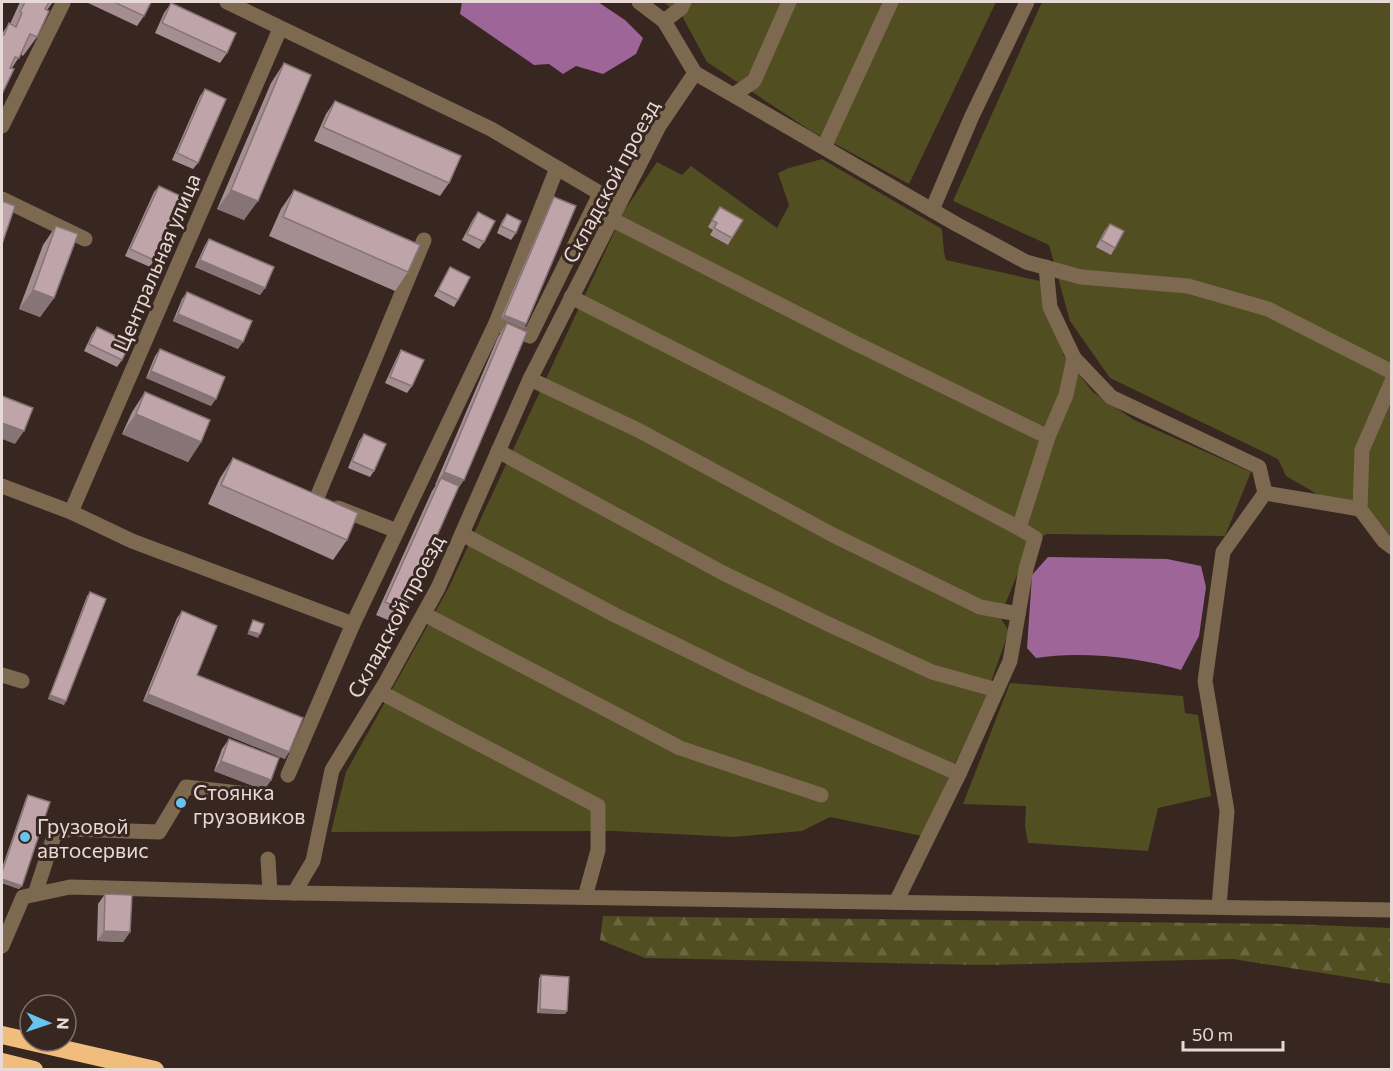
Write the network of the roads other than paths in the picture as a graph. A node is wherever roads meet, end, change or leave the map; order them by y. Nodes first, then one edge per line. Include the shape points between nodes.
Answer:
1 (227, 2) edge
2 (639, 2) edge
3 (684, 2) edge
4 (789, 2) edge
5 (891, 2) edge
6 (1027, 2) edge
7 (63, 3) dead end
8 (664, 21) junction
9 (280, 29) junction
10 (695, 73) junction
11 (735, 94) junction
12 (2, 126) edge
13 (824, 147) junction
14 (557, 168) junction
15 (600, 194) junction
16 (2, 198) edge
17 (619, 204) junction
18 (932, 210) junction
19 (611, 219) junction
20 (85, 239) dead end
21 (424, 240) dead end
22 (1046, 267) junction
23 (572, 297) junction
24 (496, 323) junction
25 (1074, 358) junction
26 (1392, 372) edge
27 (530, 379) junction
28 (1392, 381) edge
29 (1048, 437) junction
30 (498, 451) junction
31 (2, 486) edge
32 (1265, 493) junction
33 (1360, 509) junction
34 (70, 512) junction
35 (1019, 528) junction
36 (397, 531) junction
37 (462, 534) junction
38 (1392, 547) edge
39 (424, 614) junction
40 (1018, 614) junction
41 (353, 624) junction
42 (2, 675) edge
43 (22, 681) dead end
44 (997, 690) junction
45 (380, 692) junction
46 (959, 774) junction
47 (288, 775) dead end
48 (247, 794) dead end
49 (821, 795) dead end
50 (268, 859) dead end
51 (270, 892) junction
52 (294, 893) junction
53 (35, 894) junction
54 (585, 897) junction
55 (896, 902) junction
56 (1219, 906) junction
57 (1392, 910) edge
58 (2, 946) edge
59 (2, 1035) edge
60 (2, 1062) edge
61 (34, 1070) edge
62 (155, 1070) edge

1 - 9 street
2 - 8 street
3 - 8 street
4 - 11 street via 754,81
5 - 13 street
6 - 18 street
7 - 12 street
8 - 10 street
9 - 14 street via 491,129
9 - 34 street, Центральная улица
10 - 11 street
10 - 17 street, Складской проезд via 659,126
11 - 13 street
13 - 18 street
14 - 15 street
14 - 24 street
15 - 17 street
15 - 24 street via 530,336
16 - 20 street
17 - 19 street, Складской проезд
18 - 22 street via 1026,262
19 - 23 street, Складской проезд
19 - 29 street
21 - 36 street via 311,498
22 - 25 street via 1050,307
22 - 26 street via 1082,277 1188,286 1268,309
23 - 27 street, Складской проезд
23 - 35 street
24 - 36 street
25 - 29 street via 1066,395
25 - 32 street via 1111,397 1259,467
27 - 30 street, Складской проезд
27 - 40 street via 638,430 833,535 980,607
28 - 33 street via 1362,450
29 - 35 street
30 - 37 street, Складской проезд
30 - 44 street via 723,573 826,623 932,672
31 - 34 street
32 - 33 street
32 - 56 street via 1223,552 1205,681 1227,811
33 - 38 street
34 - 41 street via 132,541
35 - 40 street via 1035,538
36 - 41 street
37 - 39 street, Складской проезд
37 - 46 street via 746,679
39 - 45 street, Складской проезд
39 - 49 street via 680,748
40 - 44 street via 1010,661
41 - 47 street
42 - 43 street
44 - 46 street
45 - 52 street, Складской проезд via 332,770 313,861
45 - 54 street via 598,806 598,850
46 - 55 street
48 - 53 street via 186,787 159,832 69,829 54,837
50 - 51 street
51 - 52 street
51 - 53 street via 70,886
52 - 54 street
53 - 58 street via 23,897
54 - 55 street
55 - 56 street
56 - 57 street
59 - 62 highway
60 - 61 highway

